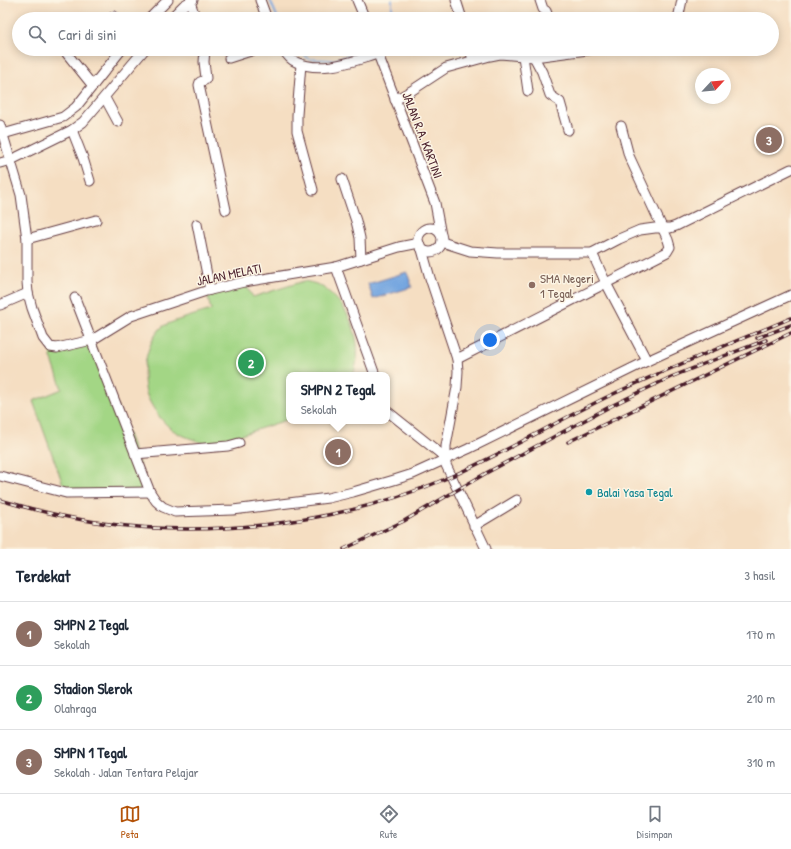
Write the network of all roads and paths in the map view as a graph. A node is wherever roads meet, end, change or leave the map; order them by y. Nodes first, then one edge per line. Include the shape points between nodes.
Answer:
1 (168, 0) edge
2 (260, 0) edge
3 (357, 0) edge
4 (456, 0) edge
5 (540, 0) edge
6 (682, 0) edge
7 (191, 1) edge
8 (156, 12) edge
9 (177, 12) edge
10 (194, 12) edge
11 (264, 12) edge
12 (362, 12) edge
13 (460, 12) edge
14 (547, 12) edge
15 (679, 12) edge
16 (69, 56) edge
17 (117, 56) edge
18 (139, 56) edge
19 (204, 56) edge
20 (235, 56) edge
21 (288, 56) edge
22 (364, 56) edge
23 (379, 56) edge
24 (472, 56) edge
25 (491, 56) edge
26 (523, 56) joint
27 (538, 56) edge
28 (534, 57) junction
29 (229, 58) dead end
30 (473, 60) junction
31 (301, 64) junction
32 (93, 86) junction
33 (528, 91) dead end
34 (105, 98) junction
35 (395, 100) junction
36 (118, 122) dead end
37 (0, 125) edge
38 (621, 126) dead end
39 (72, 130) junction
40 (568, 130) dead end
41 (4, 137) junction
42 (10, 158) junction
43 (0, 163) edge
44 (791, 169) edge
45 (342, 179) dead end
46 (90, 181) dead end
47 (314, 190) dead end
48 (435, 203) junction
49 (226, 210) dead end
50 (96, 220) dead end
51 (197, 224) dead end
52 (424, 229) junction
53 (663, 229) junction
54 (27, 240) junction
55 (441, 241) junction
56 (420, 245) junction
57 (592, 253) junction
58 (361, 259) junction
59 (336, 267) junction
60 (430, 278) junction
61 (606, 283) junction
62 (210, 290) junction
63 (28, 293) junction
64 (791, 294) edge
65 (75, 298) dead end
66 (0, 305) edge
67 (92, 340) junction
68 (457, 359) junction
69 (647, 361) junction
70 (374, 372) edge
71 (390, 413) edge
72 (239, 443) dead end
73 (135, 454) junction
74 (446, 458) junction
75 (0, 476) edge
76 (150, 492) junction
77 (517, 500) dead end
78 (474, 526) junction
79 (486, 549) edge

1 - 8 street
2 - 11 street
3 - 12 street
4 - 13 street
5 - 14 street
6 - 15 street
7 - 9 street
7 - 10 street
16 - 32 street
17 - 32 street
18 - 34 street
19 - 49 street via 206,78 200,82 199,88
20 - 29 street
21 - 31 street
22 - 31 street via 329,67
23 - 35 street, JALAN R.A. KARTINI
24 - 30 street
25 - 30 street
26 - 28 street
26 - 33 street
27 - 28 street
28 - 40 street via 550,95 560,102
30 - 35 street via 442,69 411,92
31 - 47 street via 297,131
32 - 41 street via 63,117
34 - 36 street
34 - 39 street
35 - 48 street, JALAN R.A. KARTINI
37 - 41 street
38 - 53 street via 628,156
39 - 42 street
39 - 46 street
41 - 42 street
42 - 43 street
42 - 54 street via 21,195
44 - 53 street via 676,226
45 - 58 street via 356,221
48 - 52 street via 431,218
48 - 55 street, JALAN R.A. KARTINI
50 - 54 street
51 - 62 street
52 - 55 street via 432,228 439,232
52 - 56 street via 419,235
53 - 57 street via 640,230
53 - 61 street via 670,247 667,252
54 - 63 street
55 - 56 street via 435,251 431,252
55 - 57 street via 470,251
55 - 60 street via 432,258
56 - 58 street, JALAN MELATI via 399,247
56 - 60 street
57 - 61 street
58 - 59 street, JALAN MELATI
59 - 62 street, JALAN MELATI
59 - 70 street
60 - 68 street
61 - 68 street
61 - 69 street
62 - 67 street, JALAN MELATI via 131,316
63 - 66 street
63 - 67 street, JALAN MELATI via 43,338 50,347 57,348
64 - 69 street
65 - 67 street
67 - 73 street
68 - 74 street via 457,387
69 - 74 street
71 - 74 street
72 - 73 street
73 - 76 street
74 - 76 street via 413,474 353,492 328,498 233,510 175,512 163,507
74 - 78 street via 446,466
75 - 76 street via 66,493
77 - 78 street
78 - 79 street

